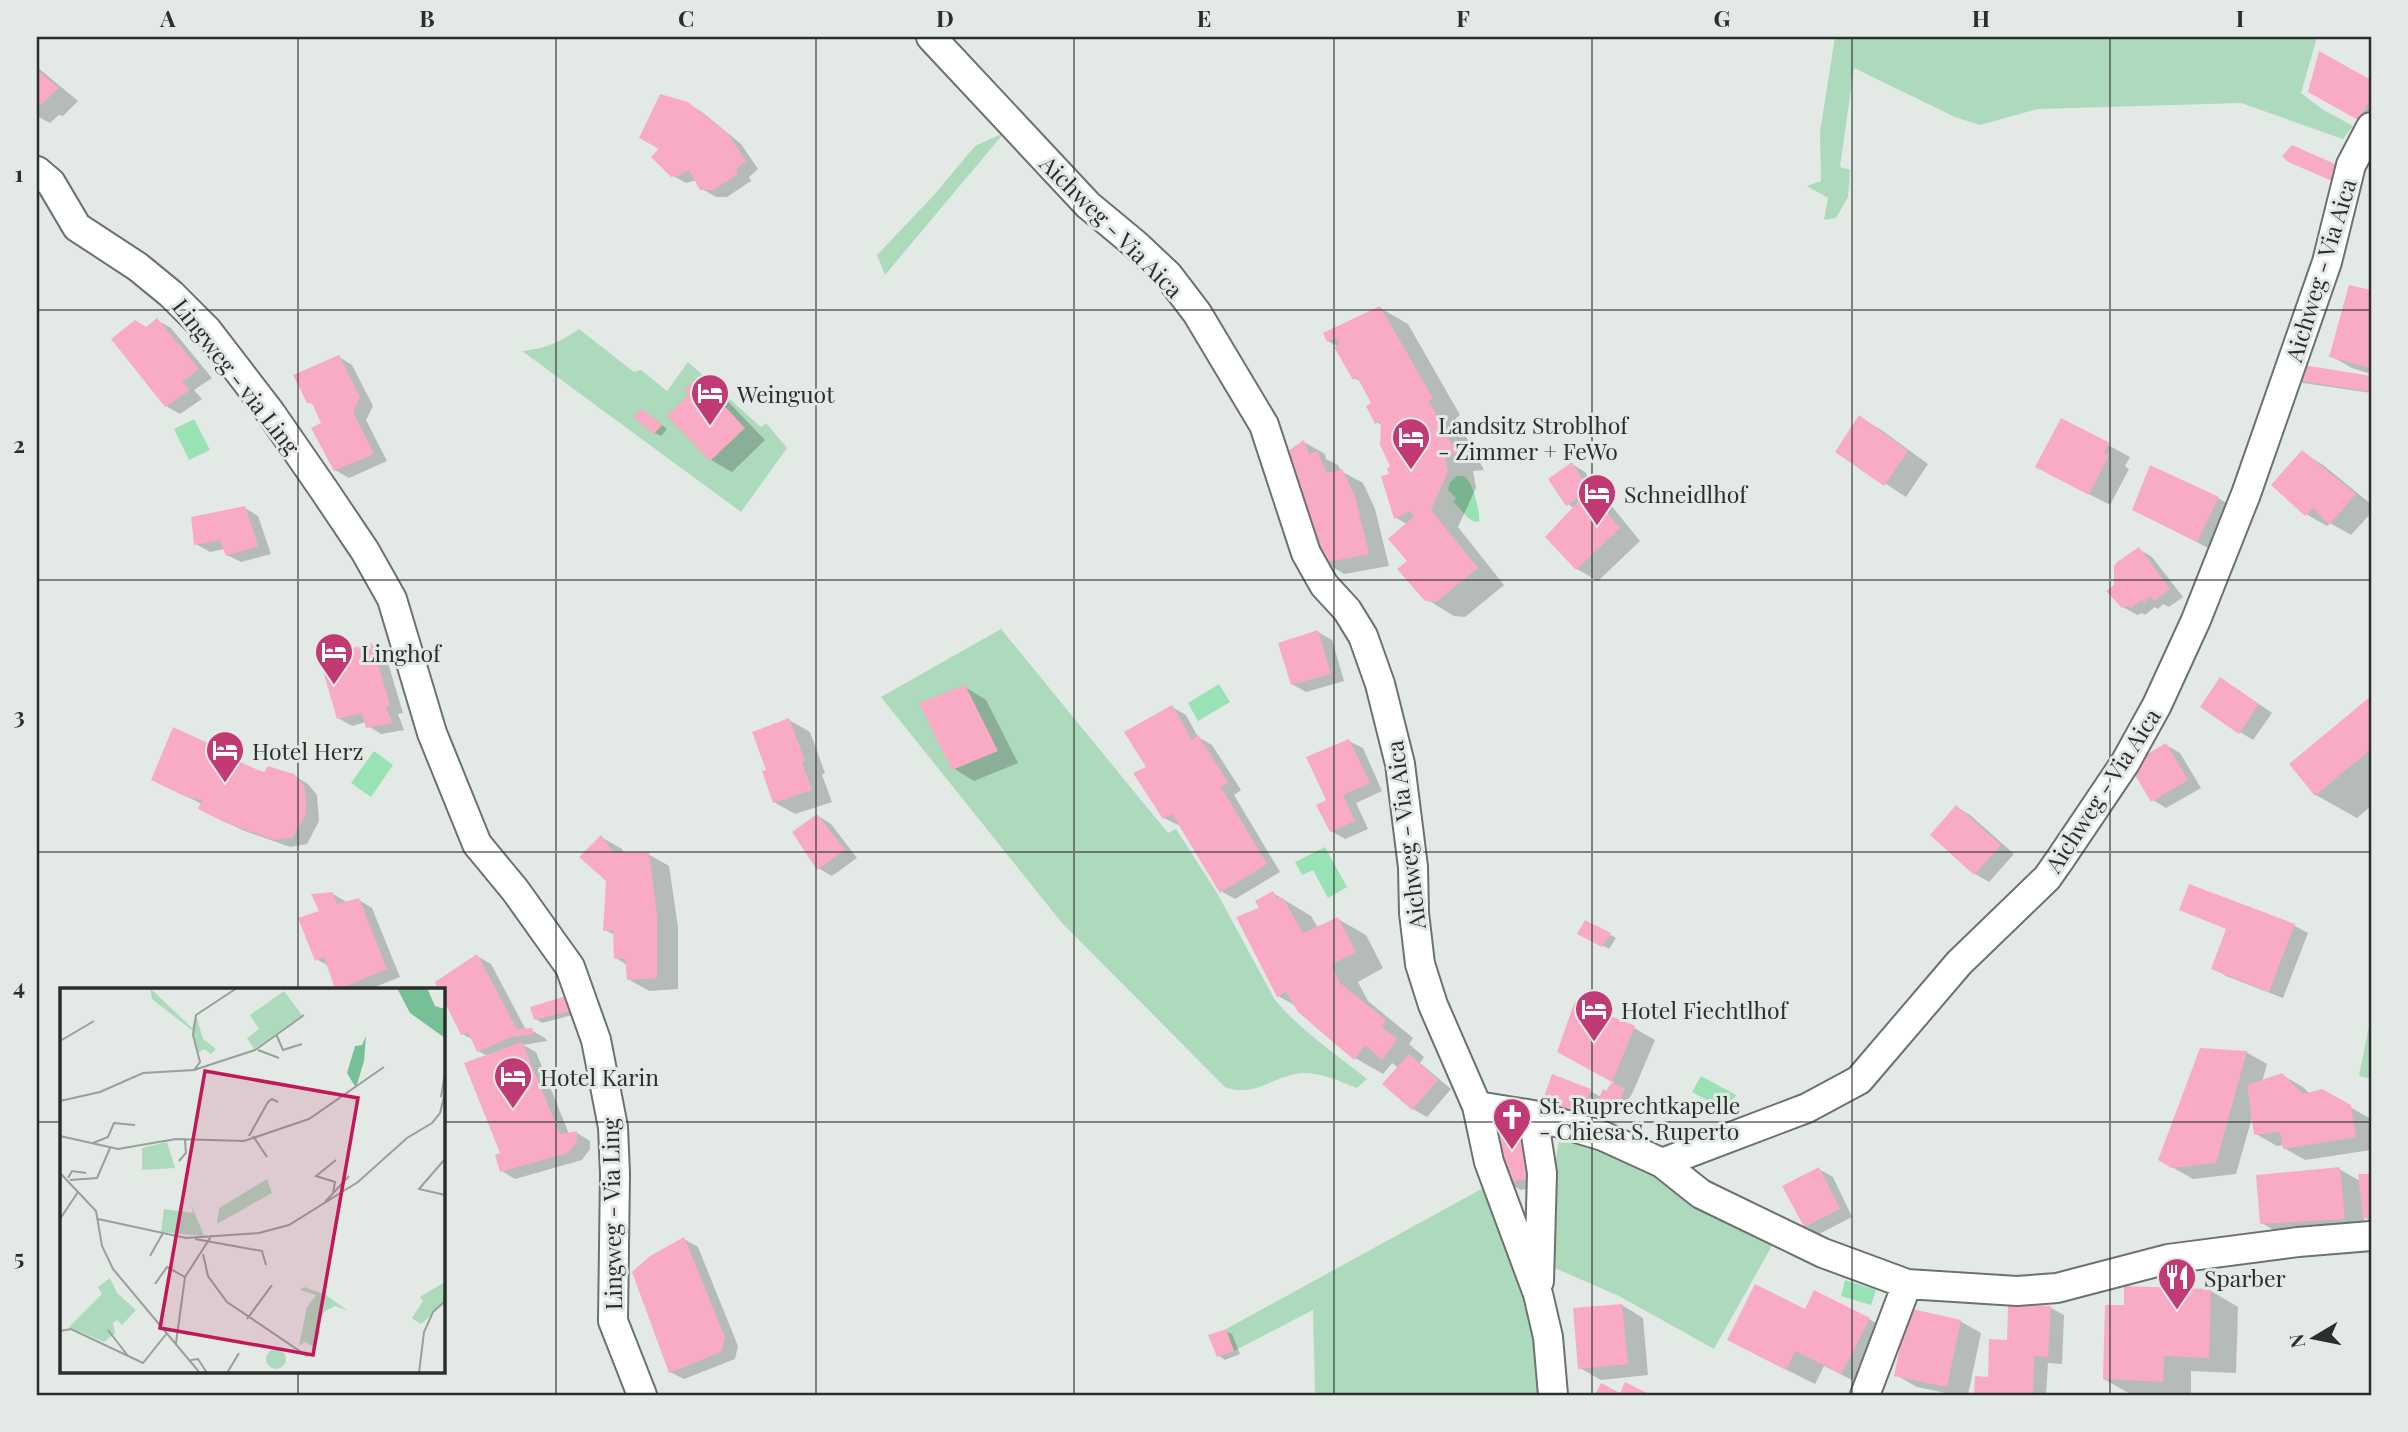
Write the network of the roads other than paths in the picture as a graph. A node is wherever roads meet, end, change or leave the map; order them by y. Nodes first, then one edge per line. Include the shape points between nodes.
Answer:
1 (931, 37) edge
2 (2371, 127) edge
3 (37, 172) edge
4 (359, 543) joint
5 (1477, 1106) junction
6 (1533, 1115) junction
7 (1662, 1163) junction
8 (2371, 1236) edge
9 (1908, 1284) junction
10 (1538, 1294) junction
11 (642, 1395) edge
12 (1553, 1395) edge
13 (1865, 1395) edge

1 - 5 street, Aichweg - Via Aica via 1088,205 1168,275 1197,313 1264,425 1306,553 1363,636 1380,684 1400,764 1420,964
2 - 7 street, Aichweg - Via Aica via 2351,165 2327,262 2246,494 2196,620 2157,705 2059,861 1959,963 1859,1080 1807,1108
3 - 4 street, Lingweg - via Ling via 51,183 77,227 171,293 207,330 270,412
4 - 11 street, Lingweg - Via Ling via 391,599 432,733 477,844 570,967 596,1040 613,1126 613,1321
5 - 6 street
5 - 10 street, Aichweg - Via Aica via 1489,1162
6 - 7 street via 1603,1136
6 - 10 street, Aichweg - Via Aica via 1542,1173
7 - 9 street via 1701,1194 1823,1253
8 - 9 street via 2168,1259 2057,1288 2017,1292
9 - 13 street
10 - 12 street, Aichweg - Via Aica via 1548,1337

